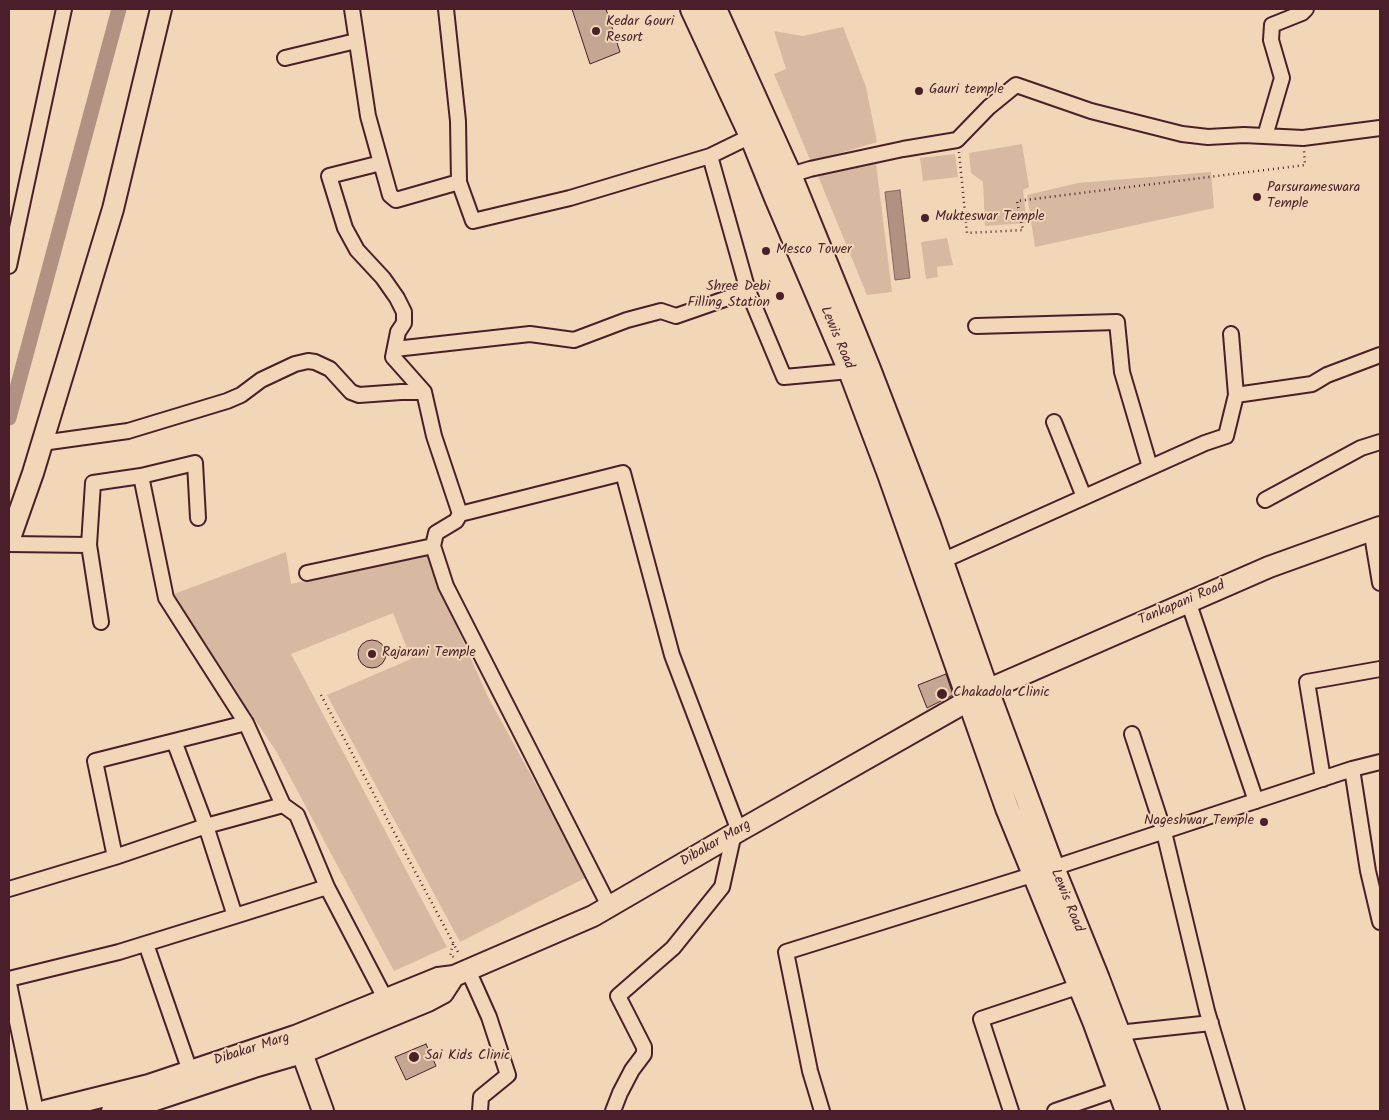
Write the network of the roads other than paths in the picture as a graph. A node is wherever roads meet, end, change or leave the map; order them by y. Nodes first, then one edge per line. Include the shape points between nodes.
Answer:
1 (64, 9) edge
2 (161, 9) edge
3 (352, 9) edge
4 (446, 9) edge
5 (692, 9) edge
6 (715, 9) edge
7 (1306, 9) edge
8 (356, 42) junction
9 (286, 58) dead end
10 (1380, 131) edge
11 (751, 136) junction
12 (1265, 136) junction
13 (710, 156) junction
14 (381, 163) junction
15 (790, 175) junction
16 (459, 182) junction
17 (13, 228) edge
18 (9, 266) edge
19 (748, 291) junction
20 (976, 326) dead end
21 (1230, 334) dead end
22 (395, 348) junction
23 (1380, 356) edge
24 (850, 371) junction
25 (424, 392) junction
26 (1236, 395) junction
27 (1054, 422) dead end
28 (42, 442) junction
29 (1380, 442) edge
30 (1150, 467) junction
31 (141, 476) junction
32 (1084, 496) junction
33 (1265, 500) dead end
34 (460, 514) junction
35 (198, 518) dead end
36 (1376, 528) edge
37 (9, 543) edge
38 (89, 545) junction
39 (433, 546) junction
40 (942, 560) junction
41 (307, 573) dead end
42 (1380, 583) edge
43 (1188, 602) junction
44 (101, 622) dead end
45 (969, 669) junction
46 (1380, 669) edge
47 (979, 695) junction
48 (246, 723) junction
49 (1132, 734) dead end
50 (174, 741) junction
51 (1380, 762) edge
52 (1352, 769) junction
53 (1323, 779) junction
54 (1256, 801) junction
55 (283, 804) junction
56 (206, 826) junction
57 (736, 832) junction
58 (1164, 832) junction
59 (115, 857) junction
60 (1374, 870) edge
61 (1044, 871) junction
62 (327, 888) junction
63 (9, 889) edge
64 (609, 906) junction
65 (235, 916) junction
66 (1380, 922) edge
67 (146, 944) junction
68 (460, 968) junction
69 (9, 979) edge
70 (9, 984) edge
71 (1080, 986) junction
72 (386, 1000) junction
73 (1210, 1023) junction
74 (1118, 1033) junction
75 (302, 1054) junction
76 (190, 1071) junction
77 (1119, 1089) junction
78 (157, 1106) edge
79 (36, 1111) edge
80 (45, 1111) edge
81 (112, 1111) edge
82 (323, 1111) edge
83 (480, 1111) edge
84 (613, 1111) edge
85 (822, 1111) edge
86 (1011, 1111) edge
87 (1055, 1111) edge
88 (1127, 1111) edge
89 (1148, 1111) edge
90 (1237, 1111) edge

1 - 17 street
2 - 28 main road via 113,209
3 - 8 street
4 - 16 street via 458,121
5 - 11 main road, Lewis Road
6 - 15 main road, Lewis Road
7 - 12 street via 1272,25 1271,40 1282,78
8 - 9 street
8 - 14 street via 368,116
10 - 12 street via 1302,138
11 - 13 street
11 - 24 main road, Lewis Road
12 - 15 street via 1182,134 1091,111 1016,85 957,140
13 - 16 street via 570,198 473,221
13 - 19 street
14 - 16 street via 390,195 396,200
14 - 22 street via 329,176 345,228 404,312 404,323 398,332
15 - 40 main road, Lewis Road
17 - 18 street
19 - 22 street via 676,316 662,310 574,340 530,334
19 - 24 street via 784,377
20 - 30 street via 1117,322 1122,372
21 - 26 street
22 - 25 street via 393,357
23 - 26 street via 1312,384
24 - 45 main road, Lewis Road
25 - 28 street via 358,395 351,392 330,369 308,361 261,380 227,401 128,431
25 - 34 street via 434,436
26 - 30 street via 1226,436
27 - 32 street
28 - 37 main road
29 - 33 street via 1361,448
30 - 32 street
31 - 35 street via 195,463
31 - 38 street via 92,483
31 - 48 street via 166,598
32 - 40 street
34 - 39 street via 456,521 436,533
34 - 57 street via 623,473 672,655
36 - 42 street
36 - 43 main road, Tankapani Road via 1269,567
37 - 38 street
38 - 44 street
39 - 41 street
39 - 64 street via 446,586
40 - 45 main road, Lewis Road
43 - 47 main road, Tankapani Road
43 - 54 street
45 - 47 main road, Lewis Road
46 - 53 street via 1307,682
47 - 57 main road, Dibakar Marg
47 - 61 main road, Lewis Road
48 - 50 street
48 - 55 street
49 - 58 street
50 - 56 street
50 - 59 street via 95,761
51 - 52 street
52 - 53 street
52 - 60 street
53 - 54 street
54 - 58 street
55 - 56 street
55 - 62 street via 297,815
56 - 59 street
56 - 65 street
57 - 64 main road, Dibakar Marg
57 - 84 street via 722,887 673,948 618,996 644,1047 644,1054 632,1070
58 - 61 street
58 - 73 street
59 - 63 street
60 - 66 street
61 - 71 main road, Lewis Road
61 - 74 main road, Lewis Road
61 - 85 street via 786,952 810,1071
62 - 65 street
62 - 72 street
64 - 68 main road, Dibakar Marg via 594,916
65 - 67 street
67 - 69 street
67 - 76 street
68 - 72 main road, Dibakar Marg
68 - 75 main road, Dibakar Marg via 443,993
68 - 83 street via 489,1017 508,1075 481,1097
70 - 79 street
71 - 77 main road, Lewis Road
71 - 86 street via 981,1019
72 - 76 main road, Dibakar Marg via 296,1036
73 - 74 street
73 - 90 street
74 - 89 main road, Lewis Road
75 - 78 main road, Dibakar Marg via 254,1068
75 - 82 main road
76 - 80 main road, Dibakar Marg via 149,1085
77 - 87 street
77 - 88 main road, Lewis Road
78 - 81 main road, Dibakar Marg

